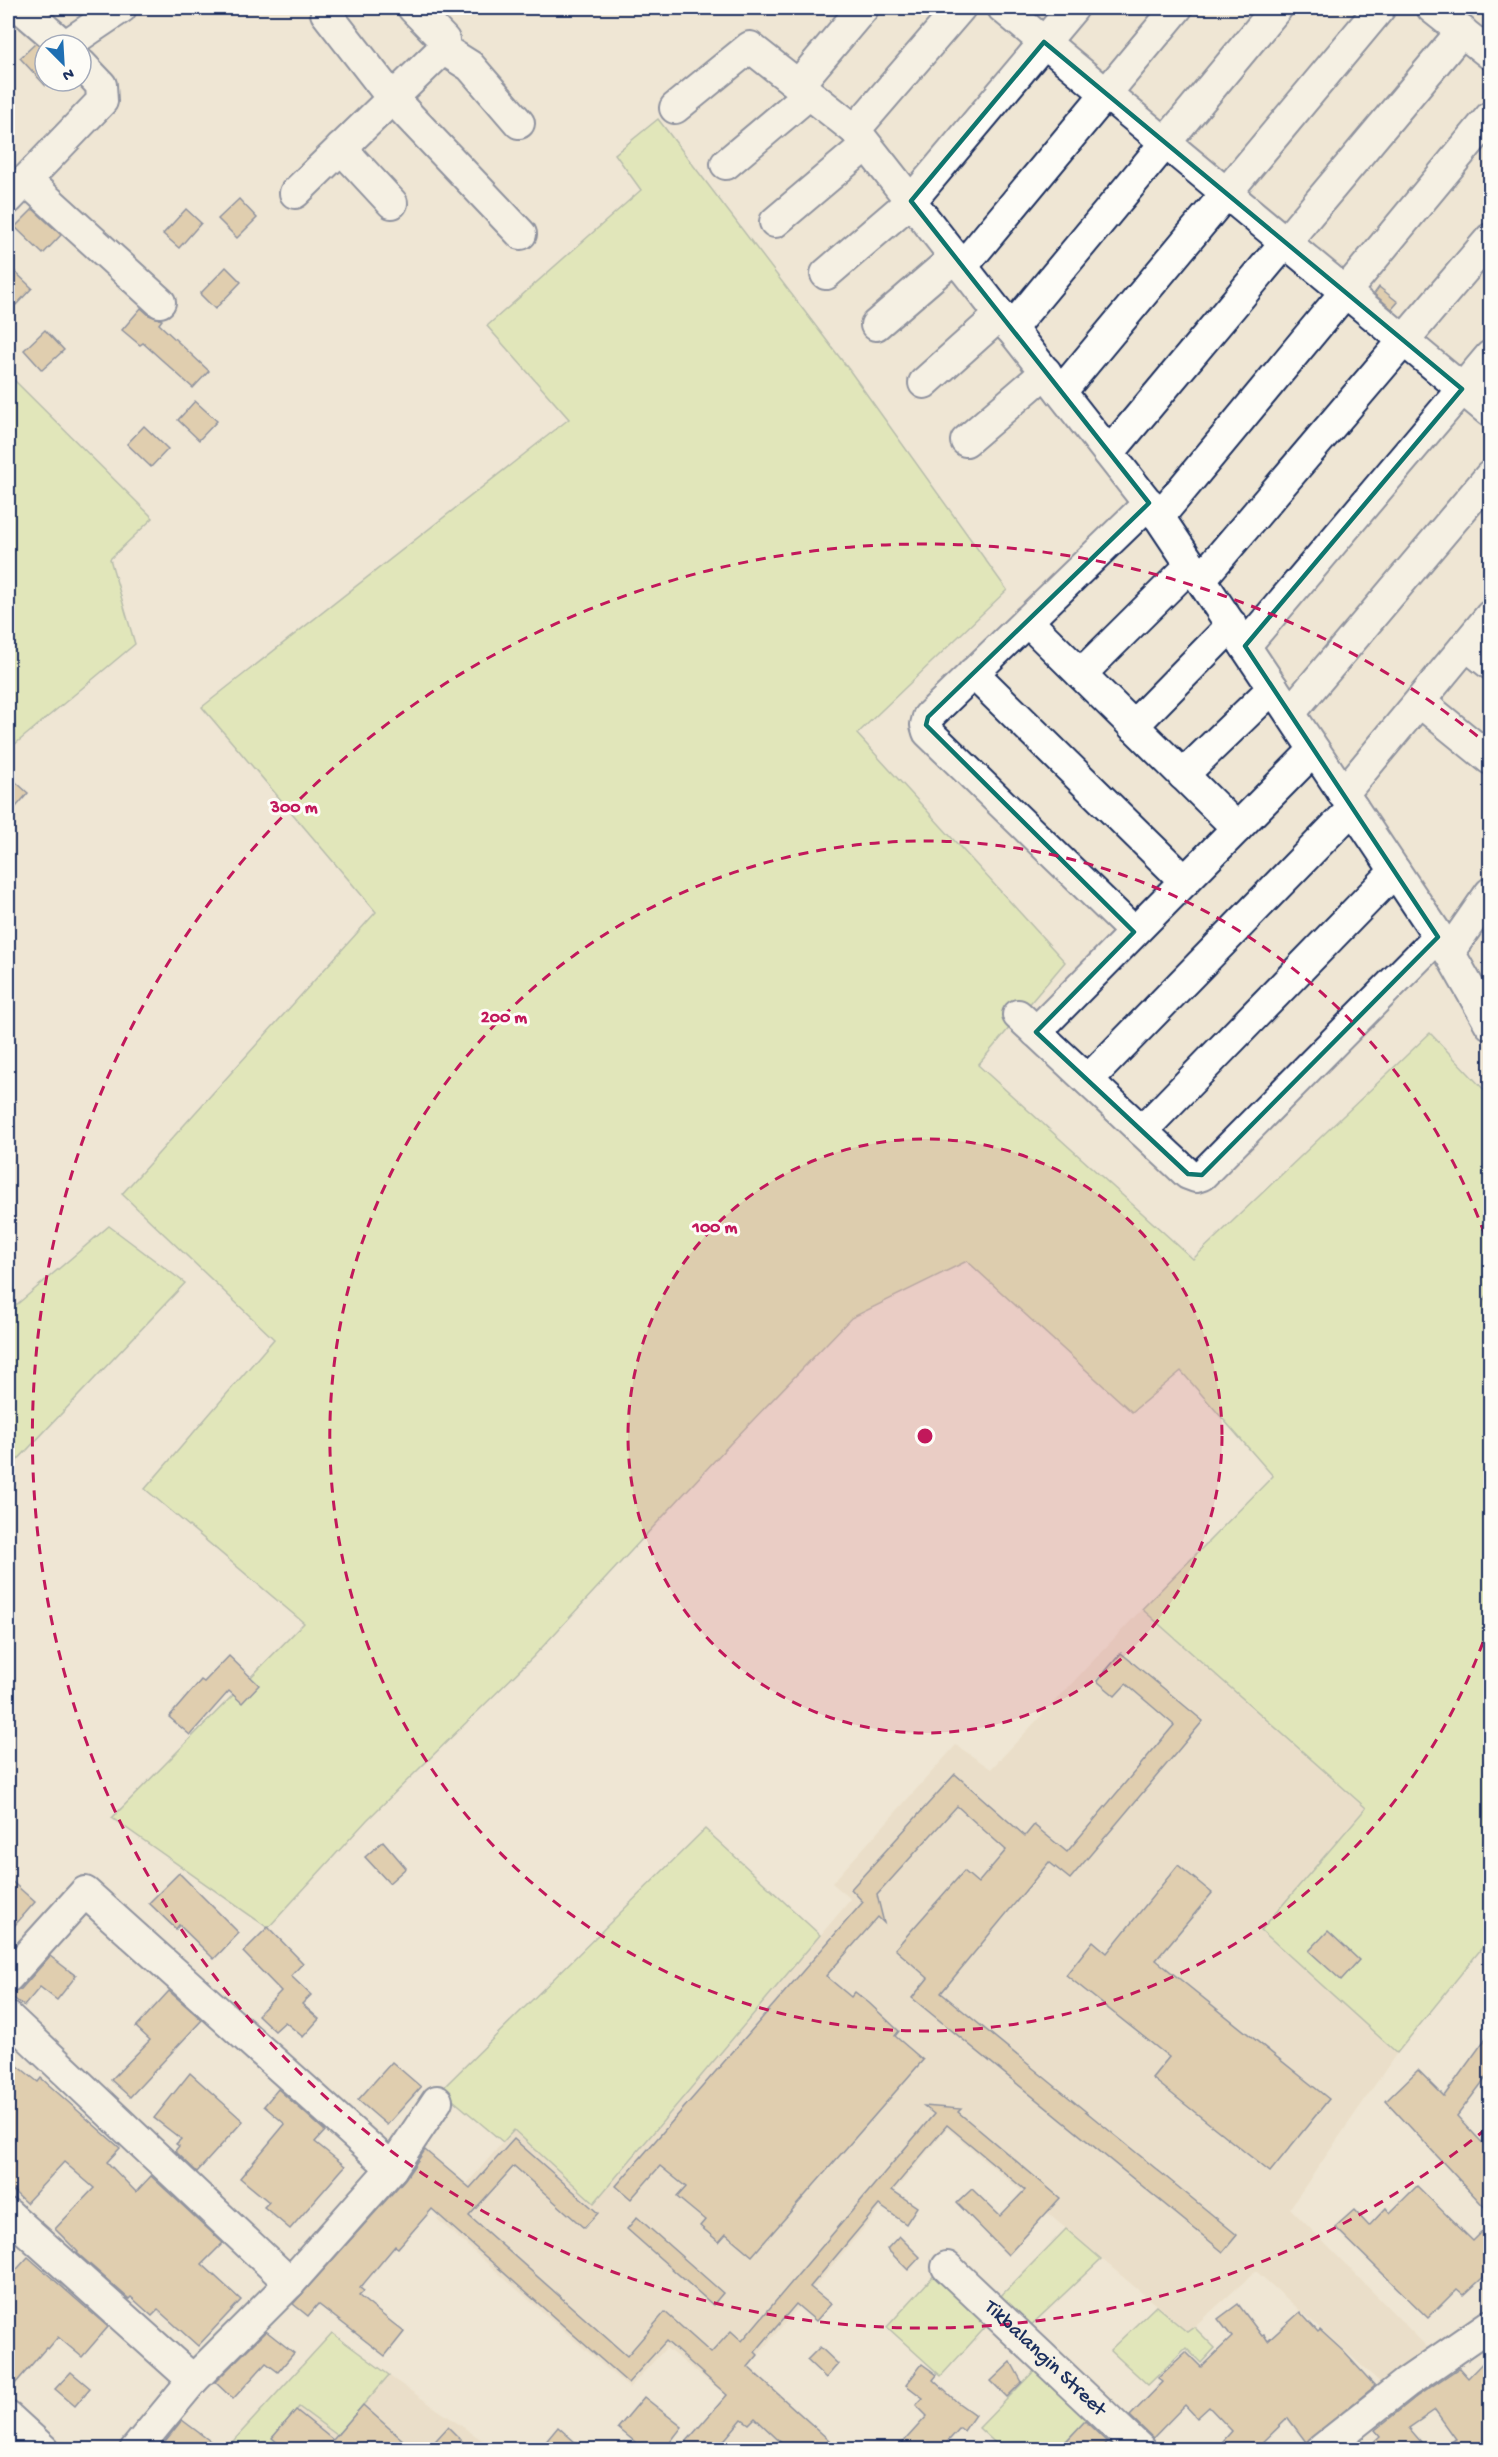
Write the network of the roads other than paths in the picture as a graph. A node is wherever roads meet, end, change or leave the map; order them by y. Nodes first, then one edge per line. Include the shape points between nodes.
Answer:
1 (21, 8) edge
2 (121, 8) edge
3 (413, 8) edge
4 (863, 8) edge
5 (960, 8) edge
6 (1003, 8) edge
7 (1073, 8) edge
8 (1177, 8) edge
9 (1277, 8) edge
10 (1380, 8) edge
11 (1432, 8) edge
12 (326, 13) dead end
13 (1462, 31) junction
14 (51, 33) edge
15 (83, 33) edge
16 (1044, 42) junction
17 (442, 49) junction
18 (1491, 54) edge
19 (93, 77) edge
20 (803, 89) junction
21 (1106, 93) junction
22 (392, 98) junction
23 (675, 108) dead end
24 (1491, 117) edge
25 (519, 123) dead end
26 (860, 138) junction
27 (1165, 142) junction
28 (342, 147) junction
29 (726, 164) dead end
30 (17, 190) edge
31 (295, 193) dead end
32 (1226, 193) junction
33 (911, 201) junction
34 (392, 203) dead end
35 (775, 222) dead end
36 (521, 234) dead end
37 (1491, 238) edge
38 (1285, 242) junction
39 (958, 262) junction
40 (826, 274) dead end
41 (1346, 292) junction
42 (160, 302) dead end
43 (1005, 322) junction
44 (876, 325) dead end
45 (1404, 340) junction
46 (1491, 356) edge
47 (924, 382) dead end
48 (1053, 382) junction
49 (1462, 389) junction
50 (1491, 412) edge
51 (966, 441) dead end
52 (1109, 453) junction
53 (1491, 476) edge
54 (1154, 510) junction
55 (1196, 572) junction
56 (1491, 616) edge
57 (1027, 621) junction
58 (1238, 636) junction
59 (1466, 645) junction
60 (1491, 664) edge
61 (973, 673) junction
62 (1081, 674) junction
63 (1273, 688) junction
64 (1420, 702) junction
65 (1290, 713) junction
66 (1133, 726) junction
67 (1314, 750) junction
68 (1491, 759) edge
69 (1183, 775) junction
70 (1348, 801) junction
71 (1237, 828) junction
72 (1395, 871) junction
73 (1185, 881) junction
74 (1491, 893) edge
75 (1134, 932) junction
76 (1444, 944) junction
77 (1491, 1024) edge
78 (1088, 1080) junction
79 (1142, 1131) junction
80 (8, 1977) edge
81 (8, 2017) edge
82 (437, 2102) dead end
83 (392, 2168) junction
84 (8, 2214) edge
85 (947, 2267) dead end
86 (290, 2283) junction
87 (1491, 2325) edge
88 (193, 2380) junction
89 (8, 2417) edge
90 (44, 2450) edge
91 (135, 2450) edge
92 (1141, 2450) edge
93 (1321, 2450) edge

1 - 14 street
2 - 15 street
3 - 17 street via 444,40
4 - 20 street
5 - 26 street
6 - 16 street
7 - 16 street
8 - 21 street
9 - 27 street
10 - 32 street
11 - 13 street
12 - 22 street
13 - 18 street
13 - 38 street
16 - 21 street
16 - 33 street
17 - 22 street
17 - 25 street via 470,66
19 - 30 street via 100,85 102,101
20 - 23 street via 750,47
20 - 26 street
20 - 29 street
21 - 27 street
21 - 39 street
22 - 28 street
22 - 36 street
24 - 41 street
26 - 33 street
26 - 35 street
27 - 32 street
27 - 43 street
28 - 31 street
28 - 34 street
30 - 42 street
32 - 38 street
32 - 48 street
33 - 39 street
33 - 40 street
37 - 45 street
38 - 41 street
38 - 52 street
39 - 43 street
39 - 44 street
41 - 45 street
41 - 54 street
43 - 47 street
43 - 48 street
45 - 49 street
45 - 55 street
46 - 49 street
48 - 51 street
48 - 52 street
49 - 50 street
49 - 58 street
52 - 54 street
53 - 65 street
54 - 55 street
54 - 57 street
55 - 58 street
55 - 62 street
56 - 59 street
57 - 61 street
57 - 62 street
58 - 63 street
58 - 66 street
59 - 60 street
59 - 64 street
61 - 73 street
61 - 75 street via 928,717 928,732
62 - 66 street
63 - 65 street
63 - 69 street
64 - 68 street
64 - 70 street
65 - 67 street
66 - 69 street
67 - 70 street
67 - 71 street
69 - 71 street
70 - 72 street
70 - 78 street
71 - 73 street
72 - 76 street
72 - 79 street
73 - 75 street
74 - 76 street
75 - 78 street via 1027,1023
76 - 77 street
76 - 79 street via 1202,1175 1188,1174
78 - 79 street
80 - 83 street via 85,1892
81 - 86 street
82 - 83 street
83 - 86 street
84 - 88 street
85 - 92 street, Tikbalangin Street
86 - 88 street
87 - 93 street via 1406,2382
88 - 91 street
89 - 90 street

